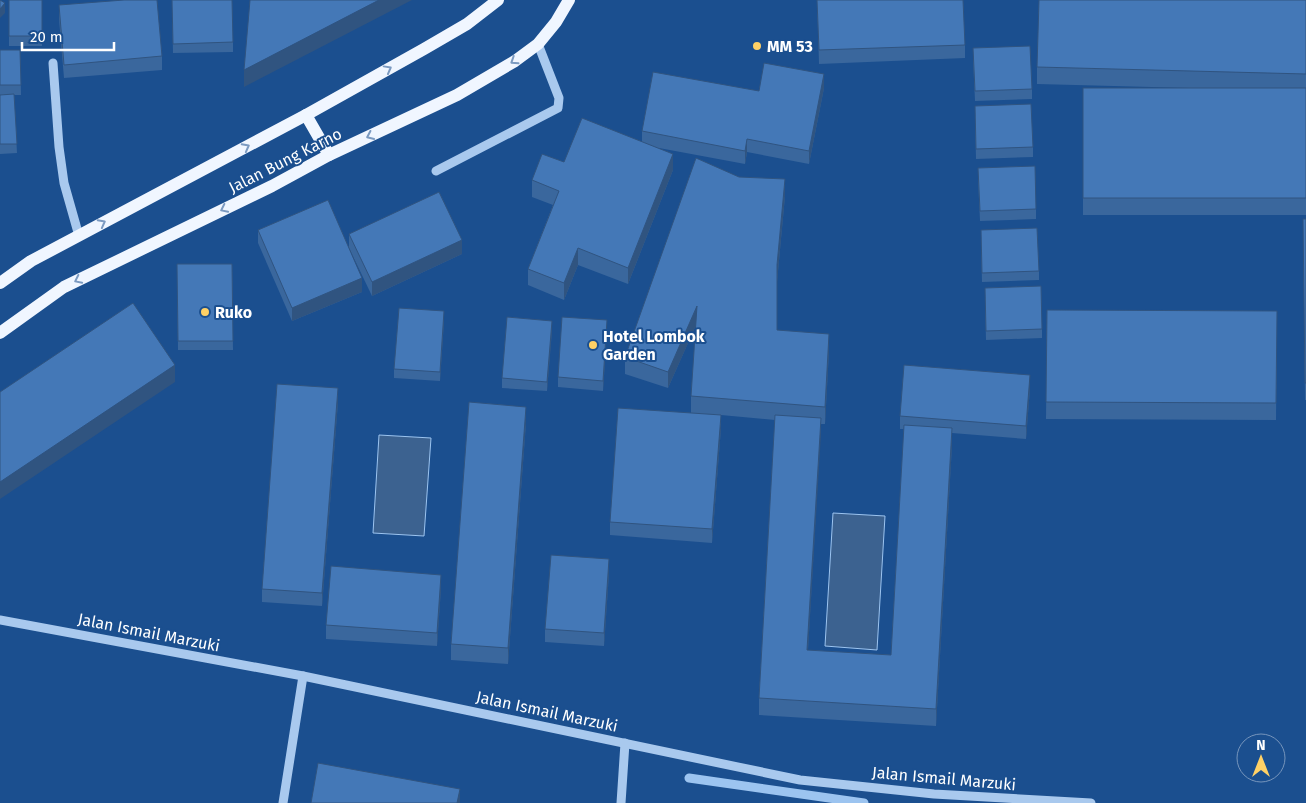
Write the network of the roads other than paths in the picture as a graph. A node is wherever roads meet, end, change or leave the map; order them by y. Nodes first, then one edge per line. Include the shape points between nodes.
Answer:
1 (498, 0) edge
2 (569, 0) edge
3 (538, 44) junction
4 (53, 63) dead end
5 (306, 114) junction
6 (329, 155) junction
7 (436, 171) dead end
8 (79, 236) junction
9 (0, 283) edge
10 (0, 333) edge
11 (0, 620) edge
12 (303, 676) junction
13 (625, 743) junction
14 (283, 803) edge
15 (621, 803) edge
16 (1091, 803) edge

5 -> 1 main road via 467,24
2 - 3 main road, Jalan Bung Karno
3 -> 6 main road, Jalan Bung Karno via 457,95
3 - 7 street via 559,98 558,108
4 - 8 street via 64,183
5 - 6 main road
8 -> 5 main road
6 -> 10 main road, Jalan Bung Karno via 64,287
8 - 9 main road via 31,261
11 - 12 street, Jalan Ismail Marzuki
12 - 13 street, Jalan Ismail Marzuki
12 - 14 street
13 - 15 street
13 - 16 street, Jalan Ismail Marzuki via 800,780 934,794

